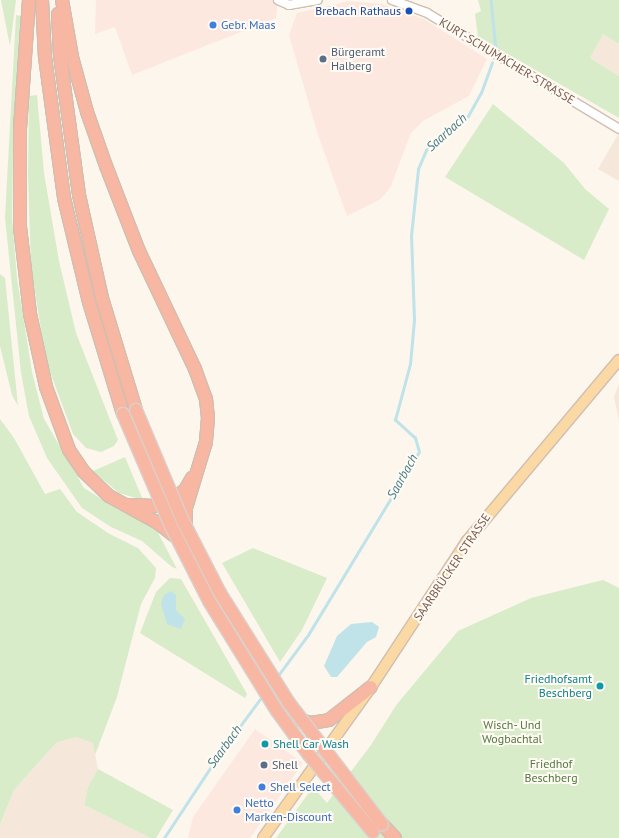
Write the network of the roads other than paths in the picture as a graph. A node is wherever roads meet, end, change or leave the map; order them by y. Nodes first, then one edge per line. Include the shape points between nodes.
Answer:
1 (29, 0) edge
2 (42, 0) edge
3 (58, 0) edge
4 (62, 0) edge
5 (278, 0) edge
6 (318, 0) edge
7 (392, 0) edge
8 (619, 129) edge
9 (619, 360) edge
10 (200, 465) junction
11 (122, 504) junction
12 (191, 551) junction
13 (371, 687) junction
14 (295, 723) junction
15 (319, 760) junction
16 (375, 835) edge
17 (263, 838) edge
18 (395, 838) edge

1 - 11 highway via 20,130 19,194 23,263 30,314 46,388 69,450 96,486
2 - 16 highway, bridge via 46,72 64,198 89,302 123,414 171,526 213,607 277,711 308,755
3 - 18 highway, bridge via 60,56 79,195 102,298 136,410 183,521 220,593 288,703
4 - 10 highway via 72,57 106,166 139,251 202,383 208,418 206,442
5 - 6 street via 289,5
7 - 8 street, KURT-SCHUMACHER-STRASSE via 427,13
9 - 13 main road, SAARBRÜCKER STRASSE via 486,516
10 - 11 highway via 185,490 170,501 155,506
10 - 12 highway via 184,519
11 - 12 highway via 166,528
12 - 14 highway via 283,708
13 - 14 highway via 329,720
13 - 15 main road, SAARBRÜCKER STRASSE
14 - 15 highway
14 - 15 highway
15 - 17 main road, SAARBRÜCKER STRASSE

